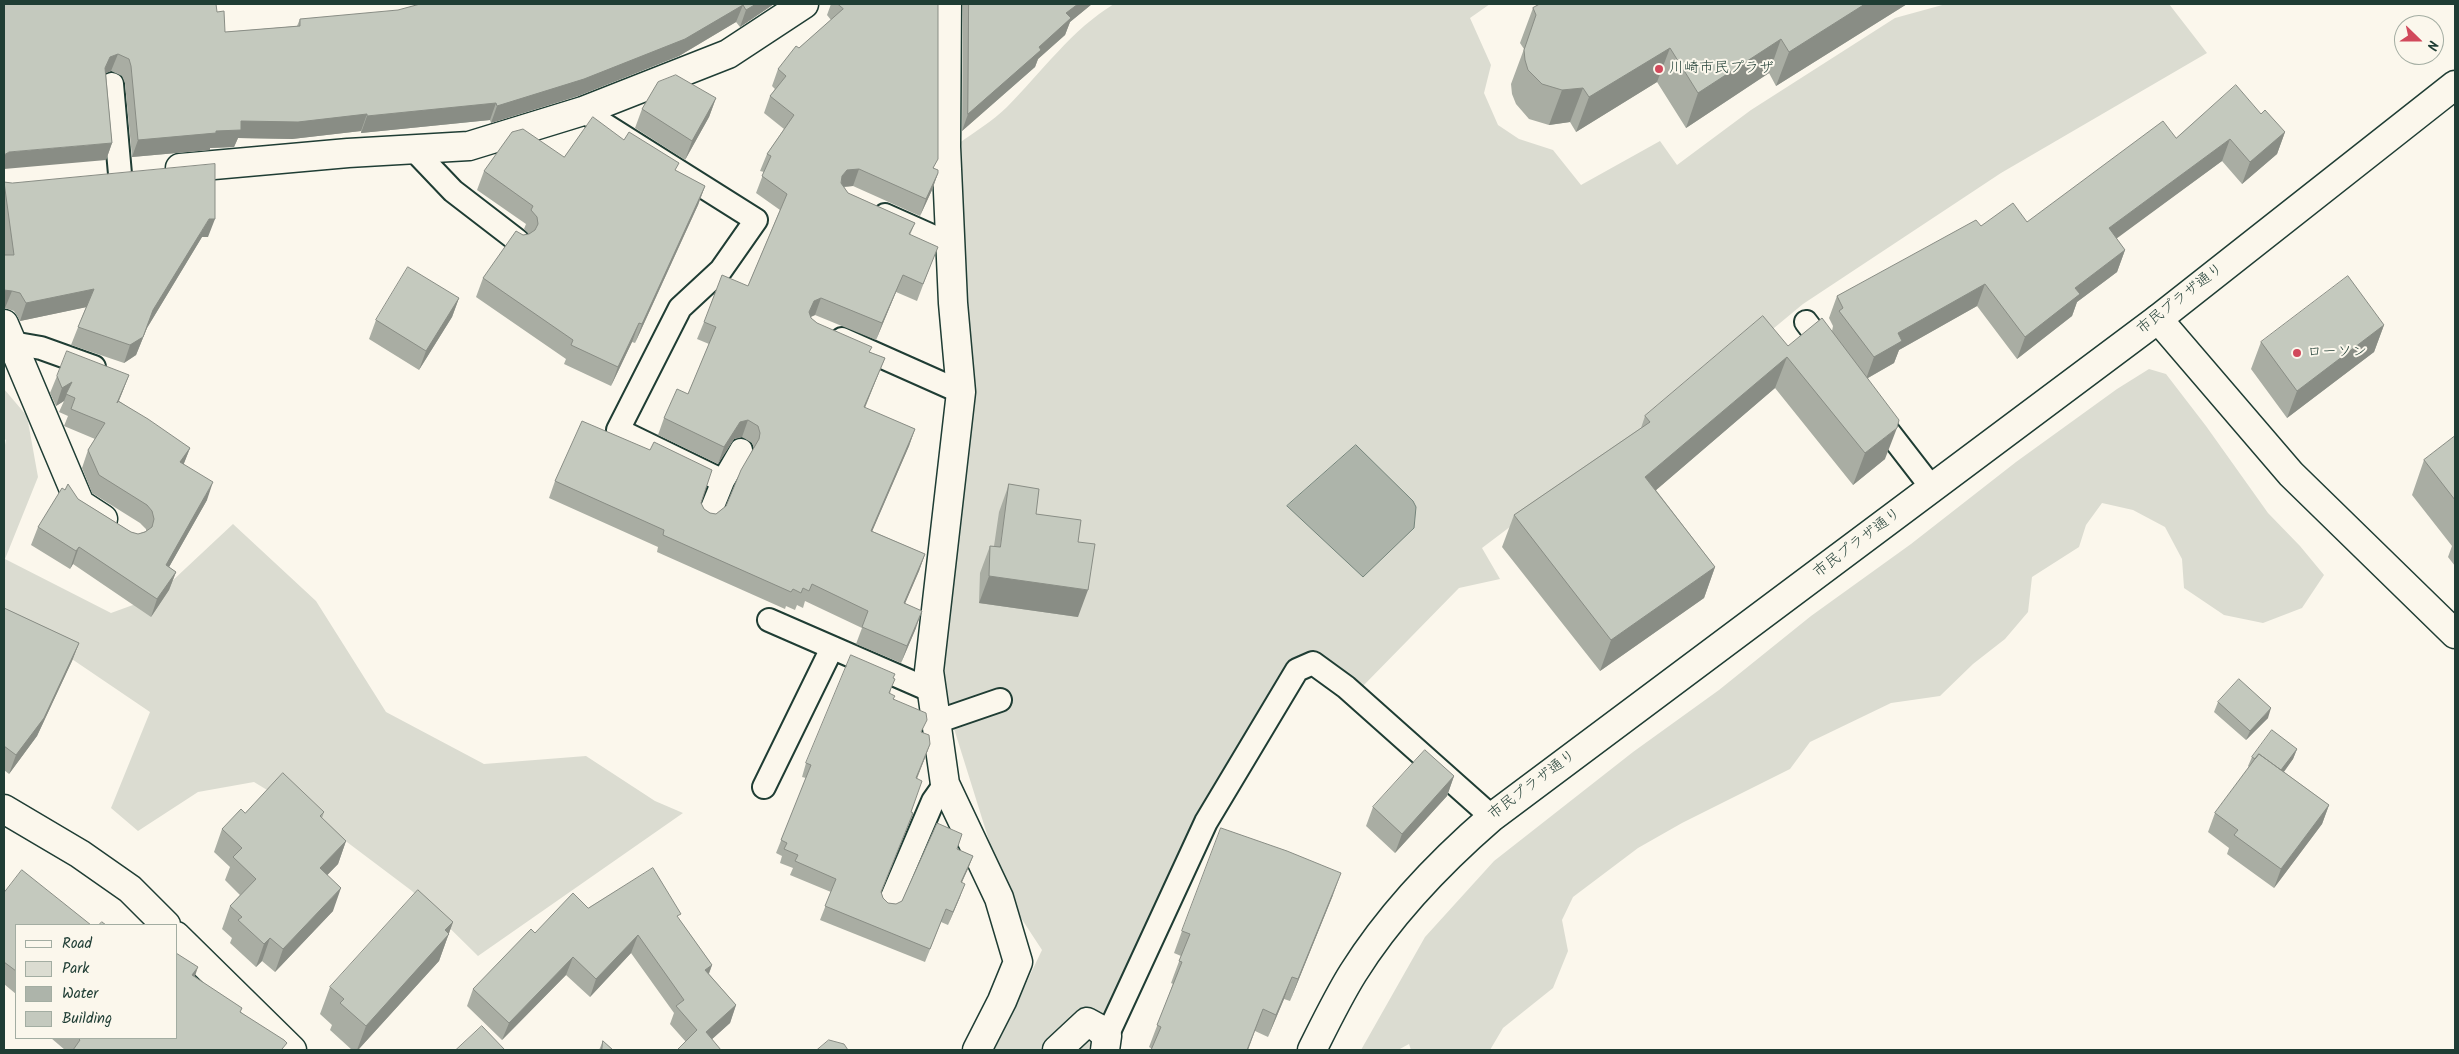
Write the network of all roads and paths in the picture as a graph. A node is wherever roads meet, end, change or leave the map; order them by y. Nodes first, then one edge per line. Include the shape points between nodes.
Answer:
1 (804, 4) edge
2 (947, 4) edge
3 (112, 84) dead end
4 (2455, 85) edge
5 (583, 111) junction
6 (413, 149) junction
7 (120, 174) junction
8 (91, 177) edge
9 (865, 206) edge
10 (518, 241) edge
11 (950, 244) junction
12 (2158, 319) junction
13 (1806, 322) dead end
14 (825, 332) edge
15 (8, 334) edge
16 (1842, 369) edge
17 (114, 374) edge
18 (961, 392) junction
19 (1860, 393) edge
20 (741, 450) dead end
21 (723, 481) junction
22 (1932, 488) junction
23 (708, 518) edge
24 (125, 532) edge
25 (769, 620) dead end
26 (2455, 634) edge
27 (832, 648) junction
28 (932, 691) junction
29 (1000, 700) dead end
30 (936, 722) junction
31 (945, 784) junction
32 (764, 787) dead end
33 (4, 809) edge
34 (1492, 817) junction
35 (889, 904) edge
36 (165, 924) edge
37 (178, 938) edge
38 (1106, 1043) edge
39 (292, 1050) edge
40 (977, 1050) edge
41 (1057, 1050) edge
42 (1312, 1050) edge

1 - 5 street via 728,54
2 - 11 street via 946,147
3 - 7 lane
4 - 12 street, 市民プラザ通り
5 - 6 street via 469,146
5 - 21 lane via 756,220 721,270 680,308 618,430
6 - 7 street
6 - 10 lane via 453,191
7 - 8 street
9 - 11 lane
11 - 18 street
12 - 22 street, 市民プラザ通り
12 - 26 street via 2291,474
13 - 16 lane
14 - 18 lane
15 - 17 lane
15 - 24 street via 80,504
18 - 28 street via 929,671
19 - 22 lane
20 - 21 lane
21 - 23 lane
22 - 34 street, 市民プラザ通り
25 - 27 lane
27 - 28 lane
27 - 32 lane
28 - 30 street
29 - 30 lane
30 - 31 street
31 - 35 lane via 933,800
31 - 40 street via 999,898 1018,962
33 - 36 street via 80,854 122,884
34 - 38 lane via 1346,687 1313,663 1297,670 1206,822
34 - 42 street, 市民プラザ通り via 1401,908 1353,973
37 - 39 street
38 - 41 street via 1098,1028 1087,1022

